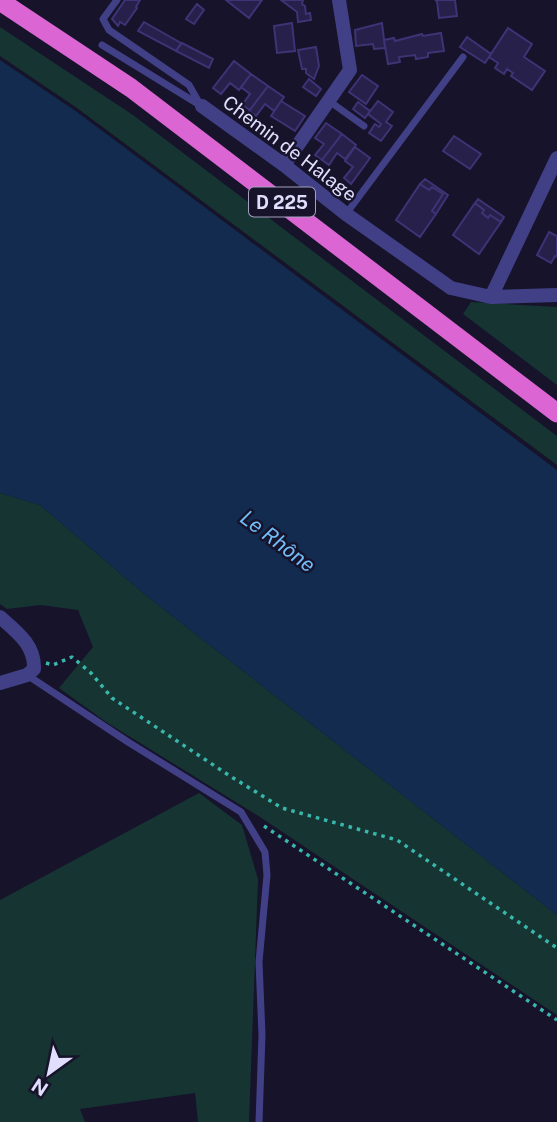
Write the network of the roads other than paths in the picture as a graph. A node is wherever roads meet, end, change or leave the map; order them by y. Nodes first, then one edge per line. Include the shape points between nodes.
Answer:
1 (117, 0) edge
2 (340, 0) edge
3 (0, 1) edge
4 (102, 45) dead end
5 (463, 57) dead end
6 (329, 100) junction
7 (202, 106) junction
8 (364, 125) dead end
9 (557, 158) edge
10 (284, 165) junction
11 (346, 214) junction
12 (557, 295) edge
13 (491, 297) junction
14 (557, 412) edge
15 (0, 617) edge
16 (27, 675) junction
17 (0, 682) edge
18 (259, 1122) edge

1 - 7 lane via 103,19 109,30 189,85
2 - 6 street via 350,70
3 - 14 highway, D 225 via 131,88
4 - 7 lane, Chemin de Halage
5 - 11 lane
6 - 8 lane
6 - 10 street
7 - 10 street, Chemin de Halage
9 - 13 street
10 - 11 street, Chemin de Halage
11 - 13 street, Chemin de Halage via 451,288
12 - 13 street
15 - 16 street via 32,650 34,669
16 - 17 street
16 - 18 lane via 241,811 264,852

